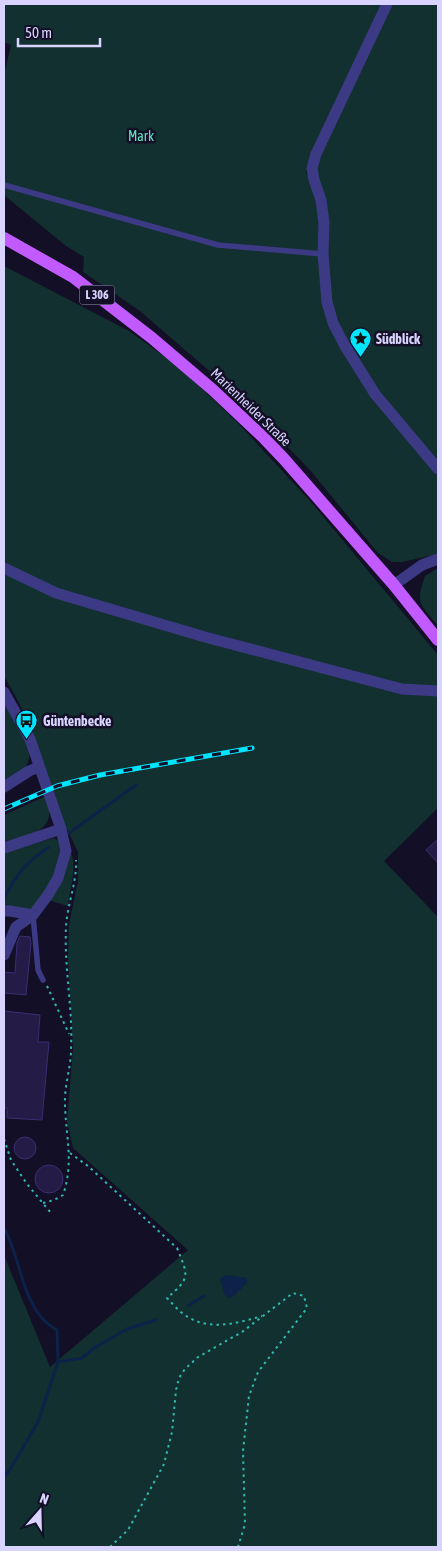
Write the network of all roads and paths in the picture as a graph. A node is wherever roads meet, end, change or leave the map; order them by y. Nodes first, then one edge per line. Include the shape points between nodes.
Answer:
1 (387, 4) edge
2 (4, 185) edge
3 (4, 238) edge
4 (323, 254) junction
5 (438, 469) edge
6 (438, 559) edge
7 (4, 568) edge
8 (394, 585) junction
9 (438, 640) edge
10 (438, 690) edge
11 (4, 692) edge
12 (39, 767) junction
13 (4, 787) edge
14 (61, 829) junction
15 (4, 848) edge
16 (76, 857) dead end
17 (4, 911) edge
18 (33, 915) junction
19 (4, 955) edge
20 (43, 980) joint
21 (71, 1037) junction
22 (4, 1139) edge
23 (70, 1153) junction
24 (43, 1203) junction
25 (51, 1213) dead end
26 (264, 1315) junction
27 (110, 1547) edge
28 (238, 1547) edge

1 - 4 street via 312,168 324,223
2 - 4 lane via 218,246
3 - 8 main road, Marienheider Straße / L 306 via 73,277 213,390 284,459
4 - 5 street via 328,302 344,346 375,394
6 - 8 street via 422,565
7 - 10 street via 56,593 205,637 402,690
8 - 9 main road, Marienheider Straße / L 306
11 - 12 street via 30,739
12 - 13 street
12 - 14 street
14 - 15 street
14 - 18 street via 66,850 58,878
16 - 21 path via 66,925
17 - 18 street
18 - 19 street via 16,927
18 - 20 lane via 38,970
20 - 21 path
21 - 23 path via 64,1103
22 - 24 path via 11,1160
23 - 24 path via 63,1195
23 - 26 path via 177,1248 186,1275 182,1284 167,1298 188,1317 208,1326
24 - 25 path
26 - 27 path via 242,1332 198,1357 179,1378 164,1464 128,1530
26 - 28 path via 293,1293 304,1296 308,1308 258,1372 249,1396 243,1451 245,1524

